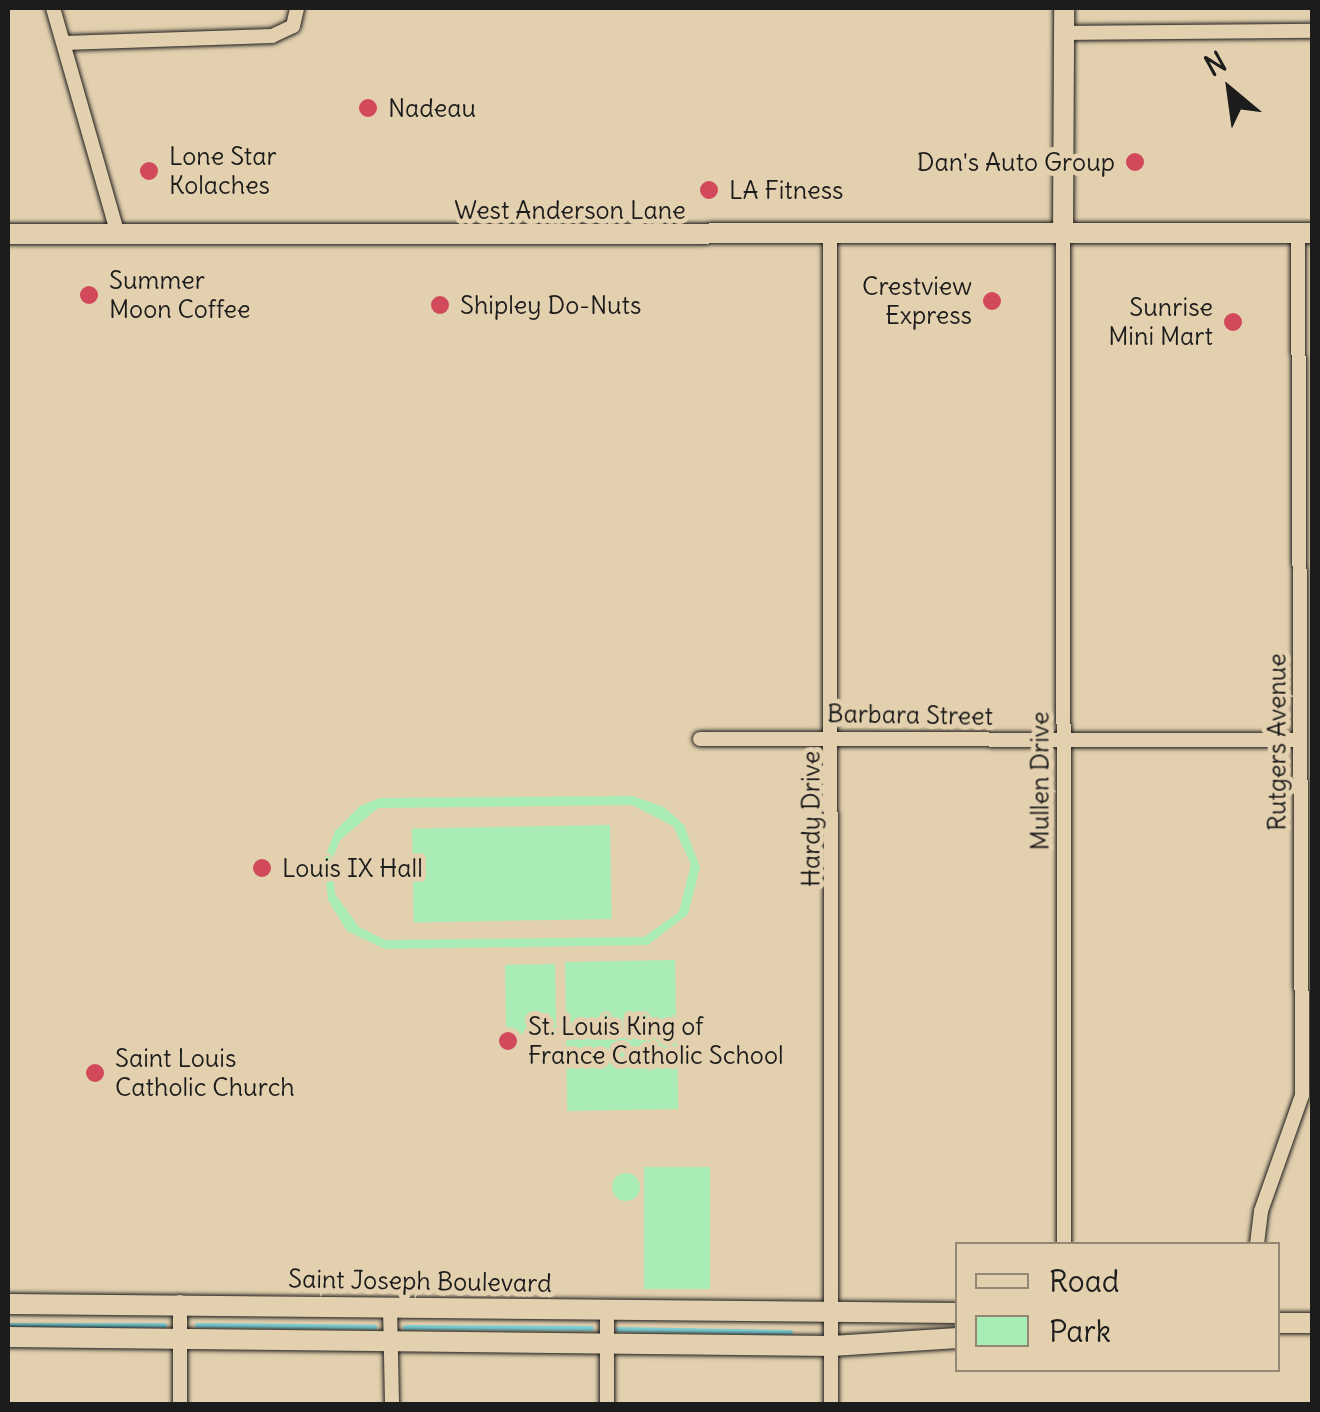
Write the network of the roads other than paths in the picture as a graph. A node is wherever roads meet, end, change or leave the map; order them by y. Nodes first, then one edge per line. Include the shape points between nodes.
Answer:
1 (54, 8) edge
2 (298, 8) edge
3 (1064, 8) edge
4 (1312, 32) edge
5 (1064, 33) junction
6 (64, 43) junction
7 (1305, 233) edge
8 (8, 234) edge
9 (830, 234) junction
10 (1063, 234) junction
11 (118, 236) junction
12 (1307, 457) edge
13 (1306, 673) edge
14 (833, 736) junction
15 (700, 739) dead end
16 (1066, 740) junction
17 (1299, 740) junction
18 (1306, 886) edge
19 (1307, 1096) edge
20 (1064, 1242) edge
21 (1257, 1242) edge
22 (180, 1302) junction
23 (8, 1304) edge
24 (390, 1307) junction
25 (607, 1309) junction
26 (832, 1311) junction
27 (955, 1314) edge
28 (1280, 1323) edge
29 (1312, 1323) edge
30 (8, 1338) edge
31 (955, 1338) edge
32 (179, 1340) junction
33 (391, 1344) junction
34 (606, 1345) junction
35 (832, 1346) junction
36 (180, 1404) edge
37 (392, 1404) edge
38 (607, 1404) edge
39 (831, 1404) edge

1 - 6 street
2 - 6 street via 293,26 272,36
3 - 5 street, Mullen Drive
4 - 5 street
5 - 10 street, Mullen Drive
6 - 11 street
7 - 10 street, West Anderson Lane
7 - 12 street, Rutgers Avenue
8 - 11 street, West Anderson Lane
9 - 10 street, West Anderson Lane
9 - 11 street, West Anderson Lane
9 - 14 street, Hardy Drive
10 - 16 street, Mullen Drive
12 - 13 street, Rutgers Avenue
13 - 17 street, Rutgers Avenue
14 - 15 street, Barbara Street
14 - 16 street, Barbara Street
14 - 26 street, Hardy Drive
16 - 17 street, Barbara Street
16 - 20 street, Mullen Drive
17 - 18 street, Rutgers Avenue
18 - 19 street, Rutgers Avenue
19 - 21 street, Rutgers Avenue via 1261,1211
22 - 23 street, Saint Joseph Boulevard
22 - 24 street, Saint Joseph Boulevard
22 - 32 street
24 - 25 street, Saint Joseph Boulevard
24 - 33 street
25 - 26 street, Saint Joseph Boulevard
25 - 34 street
26 - 27 street, Saint Joseph Boulevard
26 - 35 street, Hardy Drive
28 - 29 street
30 - 32 street
31 - 35 street
32 - 33 street
32 - 36 street
33 - 34 street
33 - 37 street
34 - 35 street
34 - 38 street
35 - 39 street, Hardy Drive

